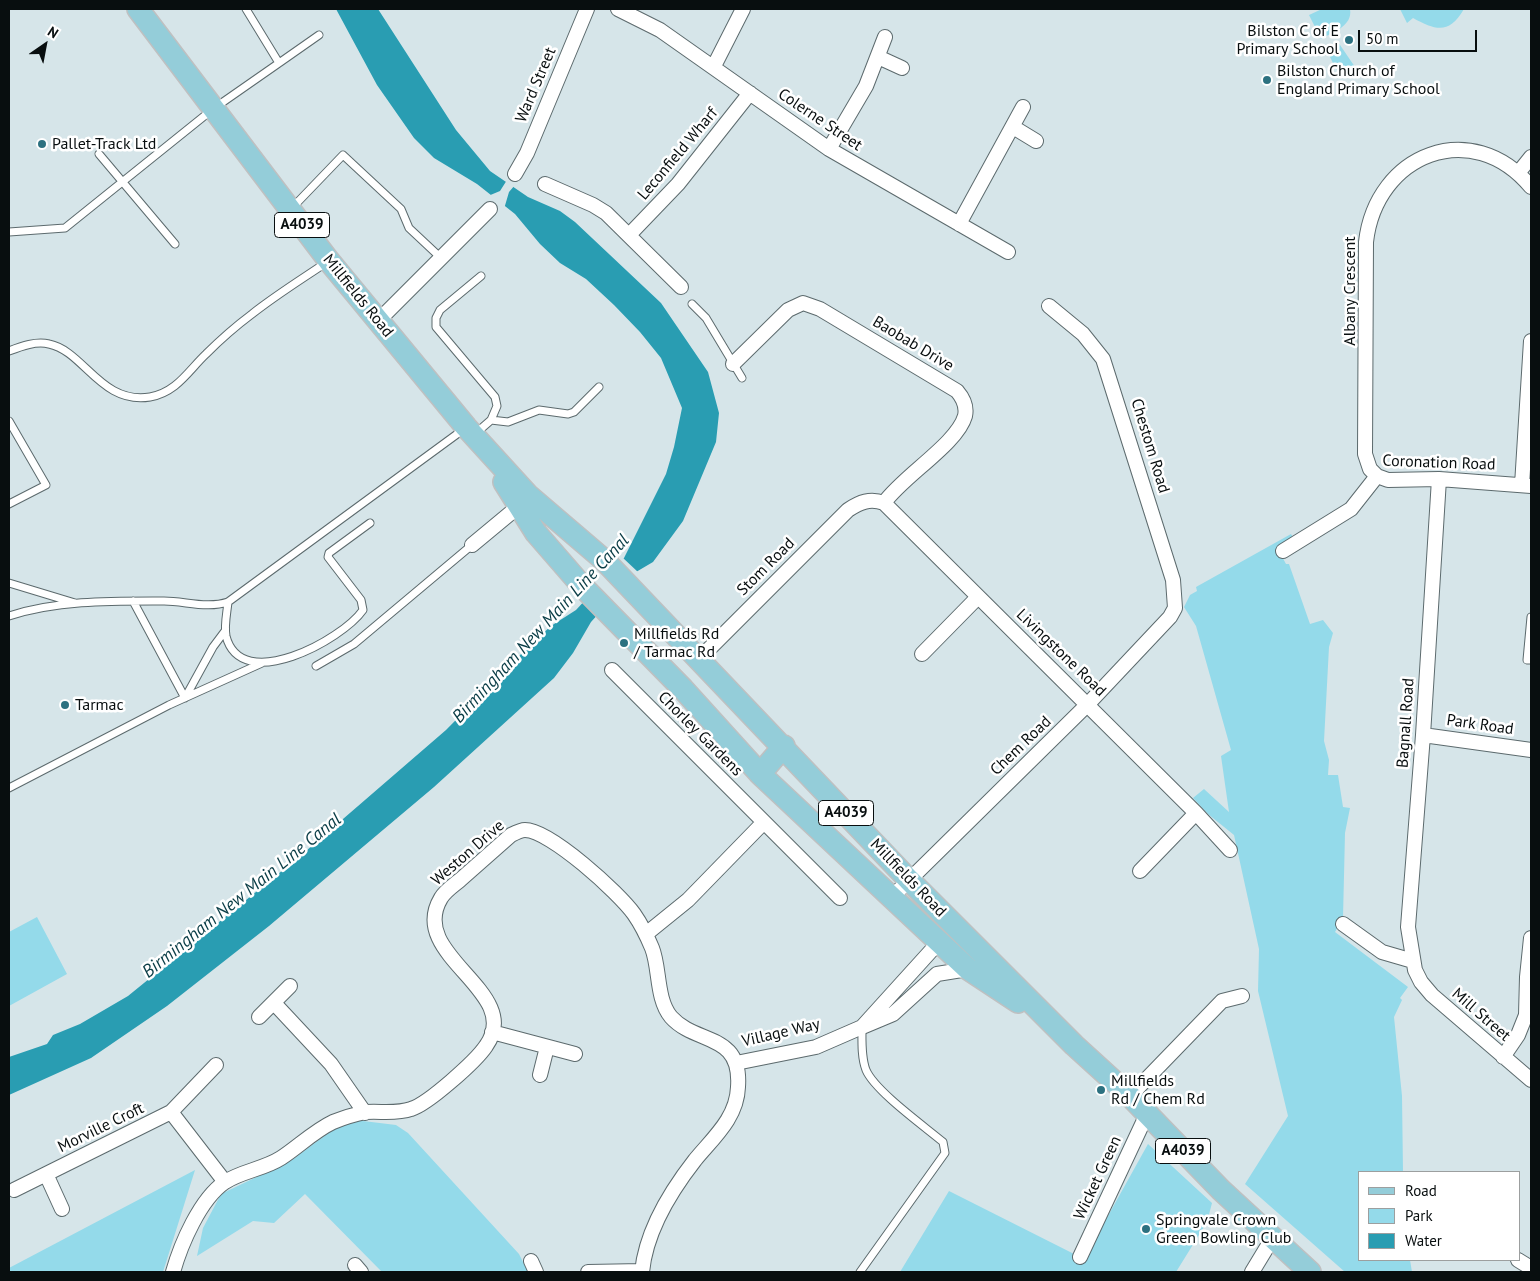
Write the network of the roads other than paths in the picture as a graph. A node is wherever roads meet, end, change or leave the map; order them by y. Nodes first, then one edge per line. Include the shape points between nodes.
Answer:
1 (138, 9) edge
2 (246, 9) edge
3 (587, 9) edge
4 (618, 9) edge
5 (743, 9) edge
6 (319, 34) dead end
7 (885, 37) dead end
8 (878, 57) junction
9 (279, 63) junction
10 (714, 66) junction
11 (902, 68) dead end
12 (750, 93) junction
13 (1023, 107) dead end
14 (213, 109) junction
15 (1013, 127) junction
16 (1036, 141) dead end
17 (829, 149) junction
18 (100, 154) dead end
19 (1531, 157) edge
20 (1519, 172) junction
21 (515, 174) dead end
22 (122, 182) junction
23 (544, 184) dead end
24 (1531, 187) edge
25 (490, 209) dead end
26 (290, 210) junction
27 (959, 224) junction
28 (9, 232) edge
29 (630, 234) junction
30 (175, 244) dead end
31 (1008, 252) dead end
32 (441, 258) junction
33 (329, 261) junction
34 (481, 276) dead end
35 (681, 287) dead end
36 (692, 304) dead end
37 (1049, 306) dead end
38 (378, 320) junction
39 (1531, 342) edge
40 (9, 351) edge
41 (733, 364) junction
42 (742, 378) dead end
43 (599, 387) dead end
44 (491, 420) junction
45 (9, 421) edge
46 (470, 431) junction
47 (1377, 476) junction
48 (1439, 479) junction
49 (1527, 486) edge
50 (524, 500) junction
51 (884, 503) junction
52 (9, 504) edge
53 (370, 523) dead end
54 (472, 545) joint
55 (1283, 551) dead end
56 (9, 583) edge
57 (978, 597) junction
58 (133, 601) junction
59 (228, 602) junction
60 (80, 604) junction
61 (9, 616) edge
62 (1170, 617) joint
63 (1531, 617) edge
64 (226, 631) junction
65 (922, 654) dead end
66 (700, 658) junction
67 (1531, 660) edge
68 (263, 663) junction
69 (316, 666) dead end
70 (612, 670) dead end
71 (185, 698) junction
72 (1088, 704) junction
73 (1423, 735) junction
74 (784, 746) junction
75 (1531, 750) edge
76 (760, 774) junction
77 (9, 788) edge
78 (1196, 813) junction
79 (764, 822) junction
80 (1230, 850) dead end
81 (1140, 871) dead end
82 (909, 880) junction
83 (892, 897) junction
84 (840, 898) dead end
85 (1343, 924) dead end
86 (646, 934) junction
87 (1531, 938) edge
88 (939, 942) junction
89 (1414, 966) junction
90 (968, 969) junction
91 (290, 986) dead end
92 (1530, 990) edge
93 (1242, 996) dead end
94 (274, 1003) junction
95 (259, 1017) dead end
96 (862, 1027) junction
97 (1058, 1028) junction
98 (492, 1032) junction
99 (547, 1047) junction
100 (575, 1054) dead end
101 (1503, 1057) junction
102 (736, 1063) junction
103 (216, 1065) dead end
104 (540, 1075) dead end
105 (1531, 1080) edge
106 (1130, 1096) junction
107 (171, 1112) junction
108 (365, 1112) junction
109 (1147, 1114) junction
110 (46, 1174) junction
111 (225, 1182) junction
112 (14, 1190) dead end
113 (62, 1209) dead end
114 (1272, 1239) junction
115 (1080, 1257) dead end
116 (1520, 1261) edge
117 (1531, 1268) edge
118 (642, 1271) edge
119 (173, 1272) edge
120 (588, 1272) edge
121 (860, 1272) edge
122 (1252, 1272) edge
123 (1310, 1272) edge

1 - 14 main road, Millfields Road / A4039
2 - 9 lane
3 - 21 street, Ward Street via 527,153
4 - 10 street, Colerne Street via 660,30
5 - 10 street
6 - 9 lane
7 - 8 street
8 - 11 street
8 - 17 street via 854,109
9 - 14 lane
10 - 12 street, Colerne Street
12 - 17 street, Colerne Street
12 - 29 street, Leconfield Wharf via 689,172
13 - 15 street
14 - 22 lane
14 - 26 main road, Millfields Road / A4039
15 - 16 street
15 - 27 street
17 - 27 street, Colerne Street
18 - 22 lane
19 - 20 street
20 - 24 street, Albany Crescent
20 - 47 street, Albany Crescent via 1497,157 1469,149 1443,150 1411,163 1387,188 1376,206 1366,242 1365,454 1370,469
22 - 28 lane via 65,228
22 - 30 lane
23 - 29 street via 593,205
25 - 32 street
26 - 32 lane via 343,155 401,209 410,228
26 - 33 main road, Millfields Road / A4039
27 - 31 street, Colerne Street
29 - 35 street
32 - 38 street
33 - 38 main road, Millfields Road / A4039
33 - 40 lane via 251,314 204,355 183,380 164,394 134,397 117,392 65,350 48,343 25,345
34 - 44 lane via 440,310 436,327 495,397 497,406
36 - 41 lane via 706,318
37 - 62 street, Chestom Road via 1083,334 1103,359 1173,580 1175,608
38 - 46 main road, Millfields Road / A4039
39 - 49 street
41 - 42 lane
41 - 51 street, Baobab Drive via 788,310 803,304 820,309 957,391 965,405 962,424 948,441 894,489
43 - 44 lane via 568,414 539,410 508,422
44 - 46 lane
45 - 52 lane via 46,485
46 - 50 main road, Millfields Road / A4039
46 - 59 lane
47 - 48 street, Coronation Road via 1388,480
47 - 55 street, Coronation Road via 1351,509
48 - 49 street, Coronation Road
48 - 73 street, Bagnall Road
50 - 54 street
50 - 66 main road, Millfields Road / A4039 via 604,560
50 - 76 main road, Millfields Road / A4039 via 536,533
51 - 57 street, Livingstone Road
51 - 66 street, Stom Road via 869,500 848,510
53 - 68 lane via 328,557 361,600 364,610 361,614 320,646
54 - 69 lane via 354,644
56 - 60 lane
57 - 65 street
57 - 72 street, Livingstone Road
58 - 59 lane via 206,605
58 - 60 lane
58 - 71 lane
59 - 64 lane
60 - 61 lane
62 - 72 street, Chem Road
63 - 67 lane via 1526,660
64 - 68 lane via 231,648 240,656 250,662
64 - 71 lane via 213,647
66 - 74 main road, Millfields Road / A4039
68 - 71 lane
70 - 79 street, Chorley Gardens
71 - 77 lane
72 - 78 street, Livingstone Road
72 - 82 street, Chem Road
73 - 75 street, Park Road
73 - 89 street, Bagnall Road via 1408,927
74 - 76 main road
74 - 82 main road, Millfields Road / A4039
76 - 83 main road, Millfields Road / A4039
78 - 80 street, Livingstone Road
78 - 81 street
79 - 84 street, Chorley Gardens
79 - 86 street via 688,900
82 - 83 street, Chem Road
82 - 97 main road, Millfields Road / A4039
83 - 88 main road, Millfields Road / A4039
85 - 89 street via 1382,952
86 - 98 street, Weston Drive via 634,913 599,878 550,838 524,829 511,835 442,896 434,913 437,934 444,949 488,1003 493,1017
86 - 102 street, Weston Drive via 671,1016 691,1031 723,1046
87 - 92 street via 1526,977
88 - 90 main road, Millfields Road / A4039
88 - 96 street, Village Way
89 - 101 street, Mill Street via 1432,995
90 - 96 street, Village Way via 937,974 893,1014
90 - 97 main road, Millfields Road / A4039
91 - 94 street
92 - 101 street via 1526,1015 1518,1035
93 - 106 street via 1222,1001
94 - 95 street
94 - 108 street via 330,1064
96 - 102 street, Village Way via 816,1047
96 - 121 lane via 862,1055 866,1071 886,1094 943,1142 945,1153
97 - 106 main road, Millfields Road / A4039
98 - 99 street
98 - 108 street via 487,1045 473,1062 419,1105 411,1109
99 - 100 street
99 - 104 street
101 - 105 street, Mill Street
102 - 118 street via 738,1088 732,1115 694,1162 661,1211
103 - 107 street, Morville Croft
106 - 109 main road, Millfields Road / A4039
107 - 110 street, Morville Croft
107 - 111 street, Morville Croft
108 - 111 street via 333,1122 279,1160
109 - 114 main road, Millfields Road / A4039
109 - 115 street, Wicket Green
110 - 112 street, Morville Croft
110 - 113 street, Morville Croft
111 - 119 street via 201,1210 179,1250
114 - 122 street
114 - 123 main road, Millfields Road / A4039
116 - 117 street
118 - 120 street

